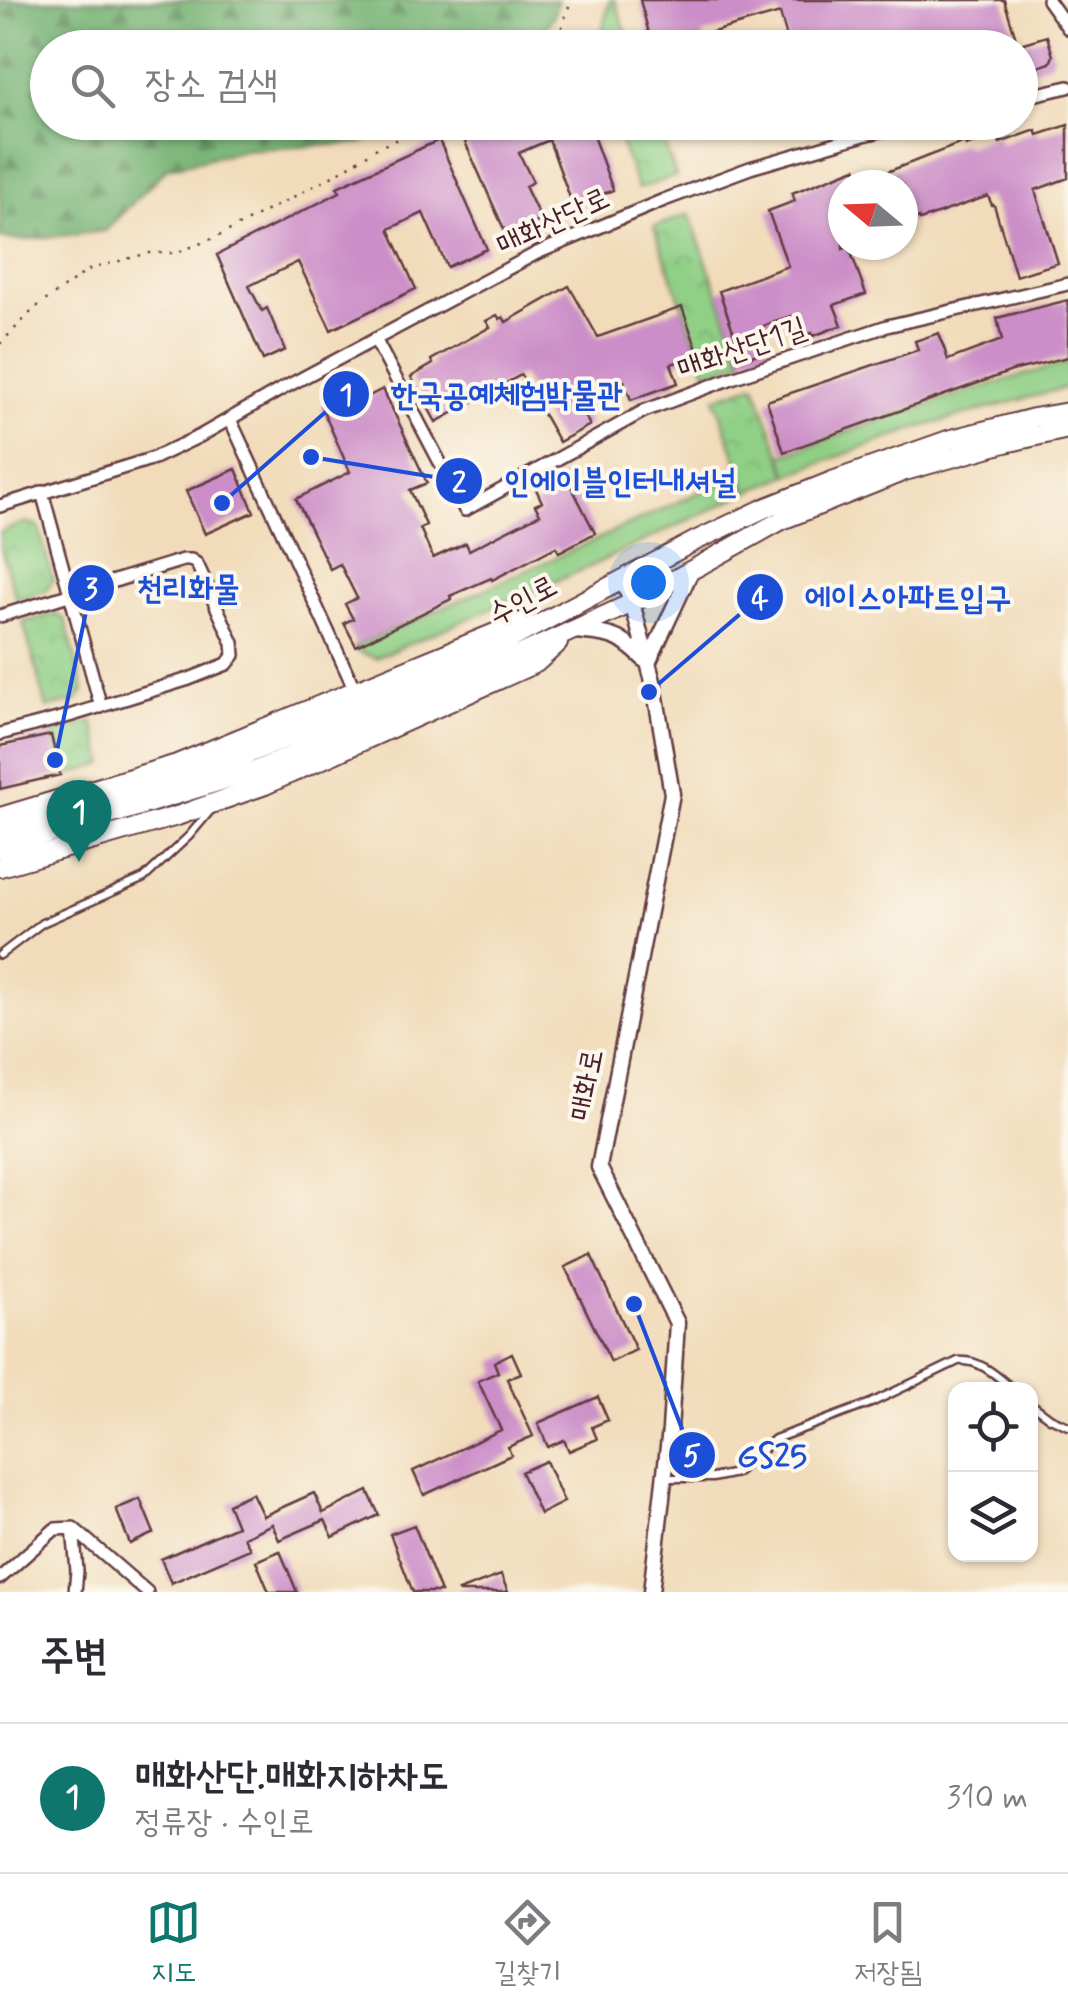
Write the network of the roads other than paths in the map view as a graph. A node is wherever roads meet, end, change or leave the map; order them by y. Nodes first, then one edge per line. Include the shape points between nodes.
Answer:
1 (1048, 0) edge
2 (1068, 28) edge
3 (1068, 87) edge
4 (1038, 94) edge
5 (847, 140) edge
6 (1068, 284) edge
7 (376, 339) junction
8 (1068, 412) edge
9 (230, 419) junction
10 (1068, 430) edge
11 (42, 492) junction
12 (0, 506) edge
13 (692, 569) junction
14 (622, 580) junction
15 (72, 593) junction
16 (632, 603) junction
17 (558, 613) junction
18 (0, 616) edge
19 (572, 630) junction
20 (648, 664) junction
21 (355, 690) junction
22 (101, 707) junction
23 (0, 734) edge
24 (219, 801) junction
25 (0, 817) edge
26 (0, 832) edge
27 (0, 849) edge
28 (0, 867) edge
29 (0, 955) edge
30 (1004, 1382) edge
31 (1038, 1409) edge
32 (1068, 1426) edge
33 (664, 1478) junction
34 (73, 1528) junction
35 (0, 1578) edge
36 (75, 1592) edge
37 (147, 1592) edge
38 (651, 1592) edge

1 - 2 street
3 - 4 street
5 - 7 street, 매화산단로 via 750,168 537,253
6 - 7 street, 매화산단1길 via 887,326 732,378 644,411 464,510
7 - 9 street, 매화산단로
8 - 14 main road, 수인로 via 948,440 832,480
9 - 11 street, 매화산단로 via 154,458
9 - 21 street
10 - 13 main road, 수인로 via 905,471 782,520
11 - 12 street, 매화산단로
11 - 15 street
13 - 16 main road, 수인로
13 - 20 street
14 - 16 street, 매화로
14 - 17 main road, 수인로
15 - 18 street
15 - 22 street
15 - 22 street via 191,560 233,642 226,664
16 - 19 main road, 수인로
16 - 20 street, 매화로
17 - 21 main road via 521,621
17 - 26 main road, 수인로 via 425,681 243,756
19 - 20 street via 625,641
19 - 24 main road via 536,663
19 - 27 main road, 수인로 via 257,770
20 - 33 street, 매화로 via 672,794 599,1166 677,1323
21 - 25 main road via 178,764
22 - 23 street
24 - 28 main road
24 - 29 lane via 144,878 42,923
30 - 33 lane via 965,1360 775,1439 736,1473
31 - 32 lane
33 - 38 street, 매화로
34 - 35 street via 54,1530
34 - 36 street
34 - 37 street

